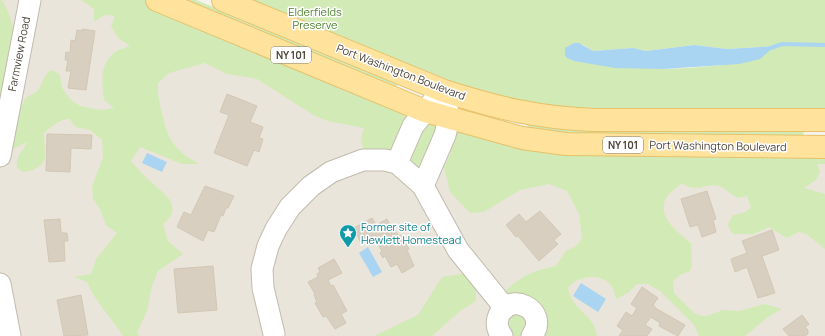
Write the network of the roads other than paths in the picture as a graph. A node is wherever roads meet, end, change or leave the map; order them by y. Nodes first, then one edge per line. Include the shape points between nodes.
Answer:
1 (30, 0) edge
2 (156, 0) edge
3 (234, 2) edge
4 (444, 91) junction
5 (425, 111) junction
6 (448, 118) junction
7 (825, 120) edge
8 (825, 147) edge
9 (0, 156) edge
10 (397, 163) junction
11 (423, 186) junction
12 (0, 284) edge
13 (504, 308) junction
14 (276, 335) edge
15 (10, 336) edge
16 (502, 336) edge
17 (532, 336) edge

1 - 9 street, Farmview Road
2 - 5 main road, Port Washington Boulevard / NY 101
3 - 4 main road, Port Washington Boulevard / NY 101 via 364,60
4 - 5 street
4 - 6 street
4 - 7 main road, Port Washington Boulevard / NY 101 via 499,108 558,119
5 - 6 main road, Port Washington Boulevard / NY 101
5 - 10 street via 413,126
6 - 8 main road, Port Washington Boulevard / NY 101 via 522,138 566,144
6 - 11 street via 445,135
10 - 11 street
10 - 14 street via 374,159 354,162 331,172 290,207 268,246 262,269 263,288
11 - 13 street via 458,250
12 - 15 street
13 - 16 street via 497,323
13 - 17 street via 519,304 532,311 536,320

